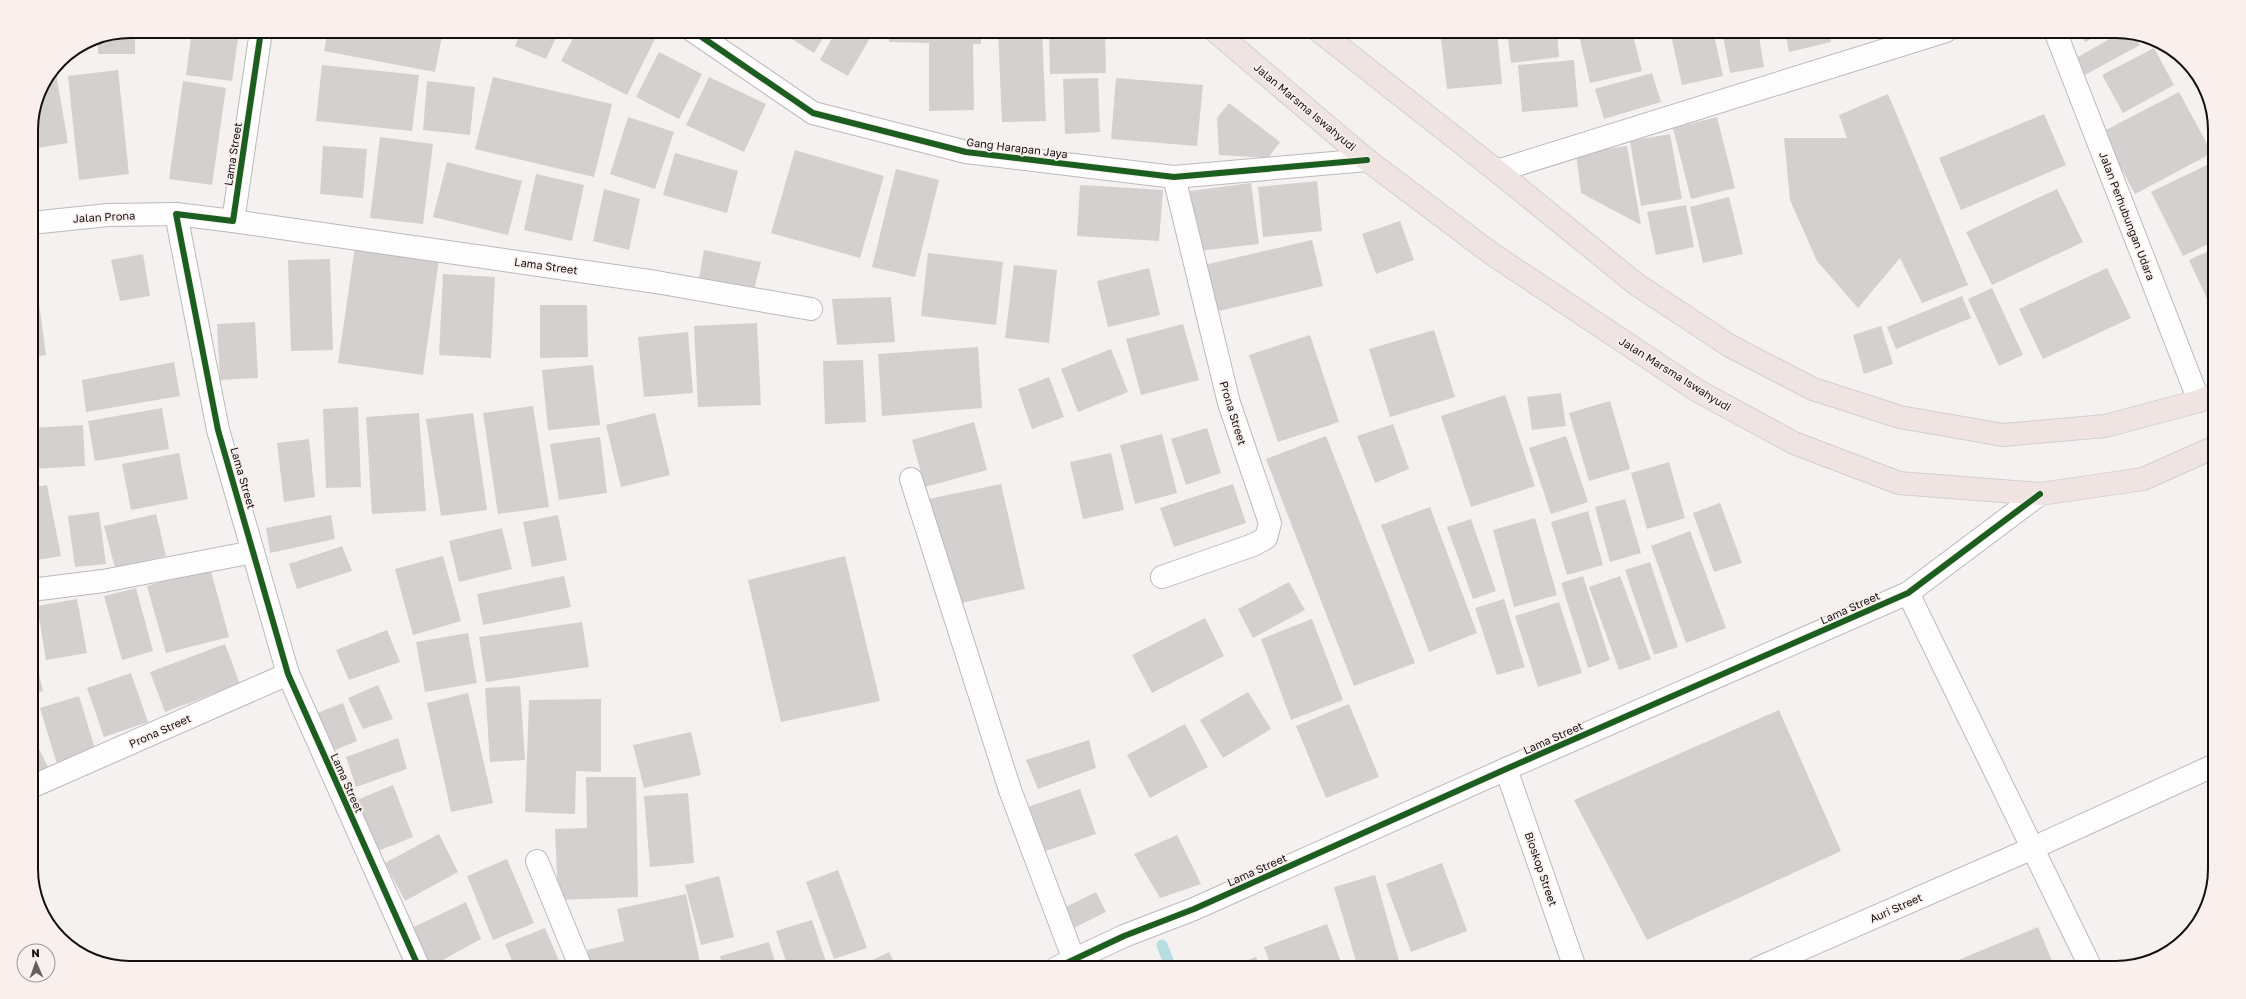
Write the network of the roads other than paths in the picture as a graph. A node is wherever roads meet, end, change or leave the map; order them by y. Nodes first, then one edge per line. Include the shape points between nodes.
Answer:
1 (260, 38) edge
2 (702, 38) edge
3 (1223, 38) edge
4 (1328, 38) edge
5 (1924, 38) edge
6 (2058, 38) edge
7 (1367, 160) junction
8 (1497, 171) junction
9 (1174, 177) junction
10 (176, 214) junction
11 (233, 221) junction
12 (38, 222) edge
13 (811, 309) dead end
14 (2207, 398) edge
15 (2208, 450) edge
16 (911, 479) dead end
17 (2040, 494) junction
18 (253, 552) junction
19 (1162, 577) dead end
20 (38, 589) edge
21 (1908, 593) junction
22 (288, 674) junction
23 (2208, 768) edge
24 (1506, 769) junction
25 (38, 784) edge
26 (2033, 848) junction
27 (537, 861) dead end
28 (416, 961) edge
29 (578, 961) edge
30 (1064, 961) edge
31 (1071, 961) edge
32 (1573, 961) edge
33 (1774, 961) edge
34 (2088, 961) edge

1 - 11 street, Lama Street
2 - 9 street, Gang Harapan Jaya via 813,114 966,152
3 - 7 highway, Jalan Marsma Iswahyudi
4 - 8 highway
5 - 8 street
6 - 14 street, Jalan Perhubungan Udara
7 - 9 street, Gang Harapan Jaya
7 - 17 highway, Jalan Marsma Iswahyudi via 1492,254 1616,338 1698,391 1794,443 1899,483
8 - 14 highway via 1636,284 1730,346 1813,389 1900,417 2003,435 2105,426
9 - 19 street, Prona Street via 1229,404 1270,523 1266,538 1253,545
10 - 11 street, Lama Street
10 - 12 street, Jalan Prona via 108,215
10 - 18 street, Lama Street via 218,430
11 - 13 street, Lama Street via 656,282
15 - 17 highway, Jalan Marsma Iswahyudi via 2143,479
16 - 30 street
17 - 21 street, Lama Street
18 - 20 street via 103,581
18 - 22 street, Lama Street
21 - 24 street, Lama Street
21 - 26 street
22 - 25 street, Prona Street
22 - 28 street, Lama Street
23 - 26 street, Auri Street
24 - 31 street, Lama Street via 1194,909 1124,936
24 - 32 street, Bioskop Street
26 - 33 street, Auri Street
26 - 34 street
27 - 29 street

